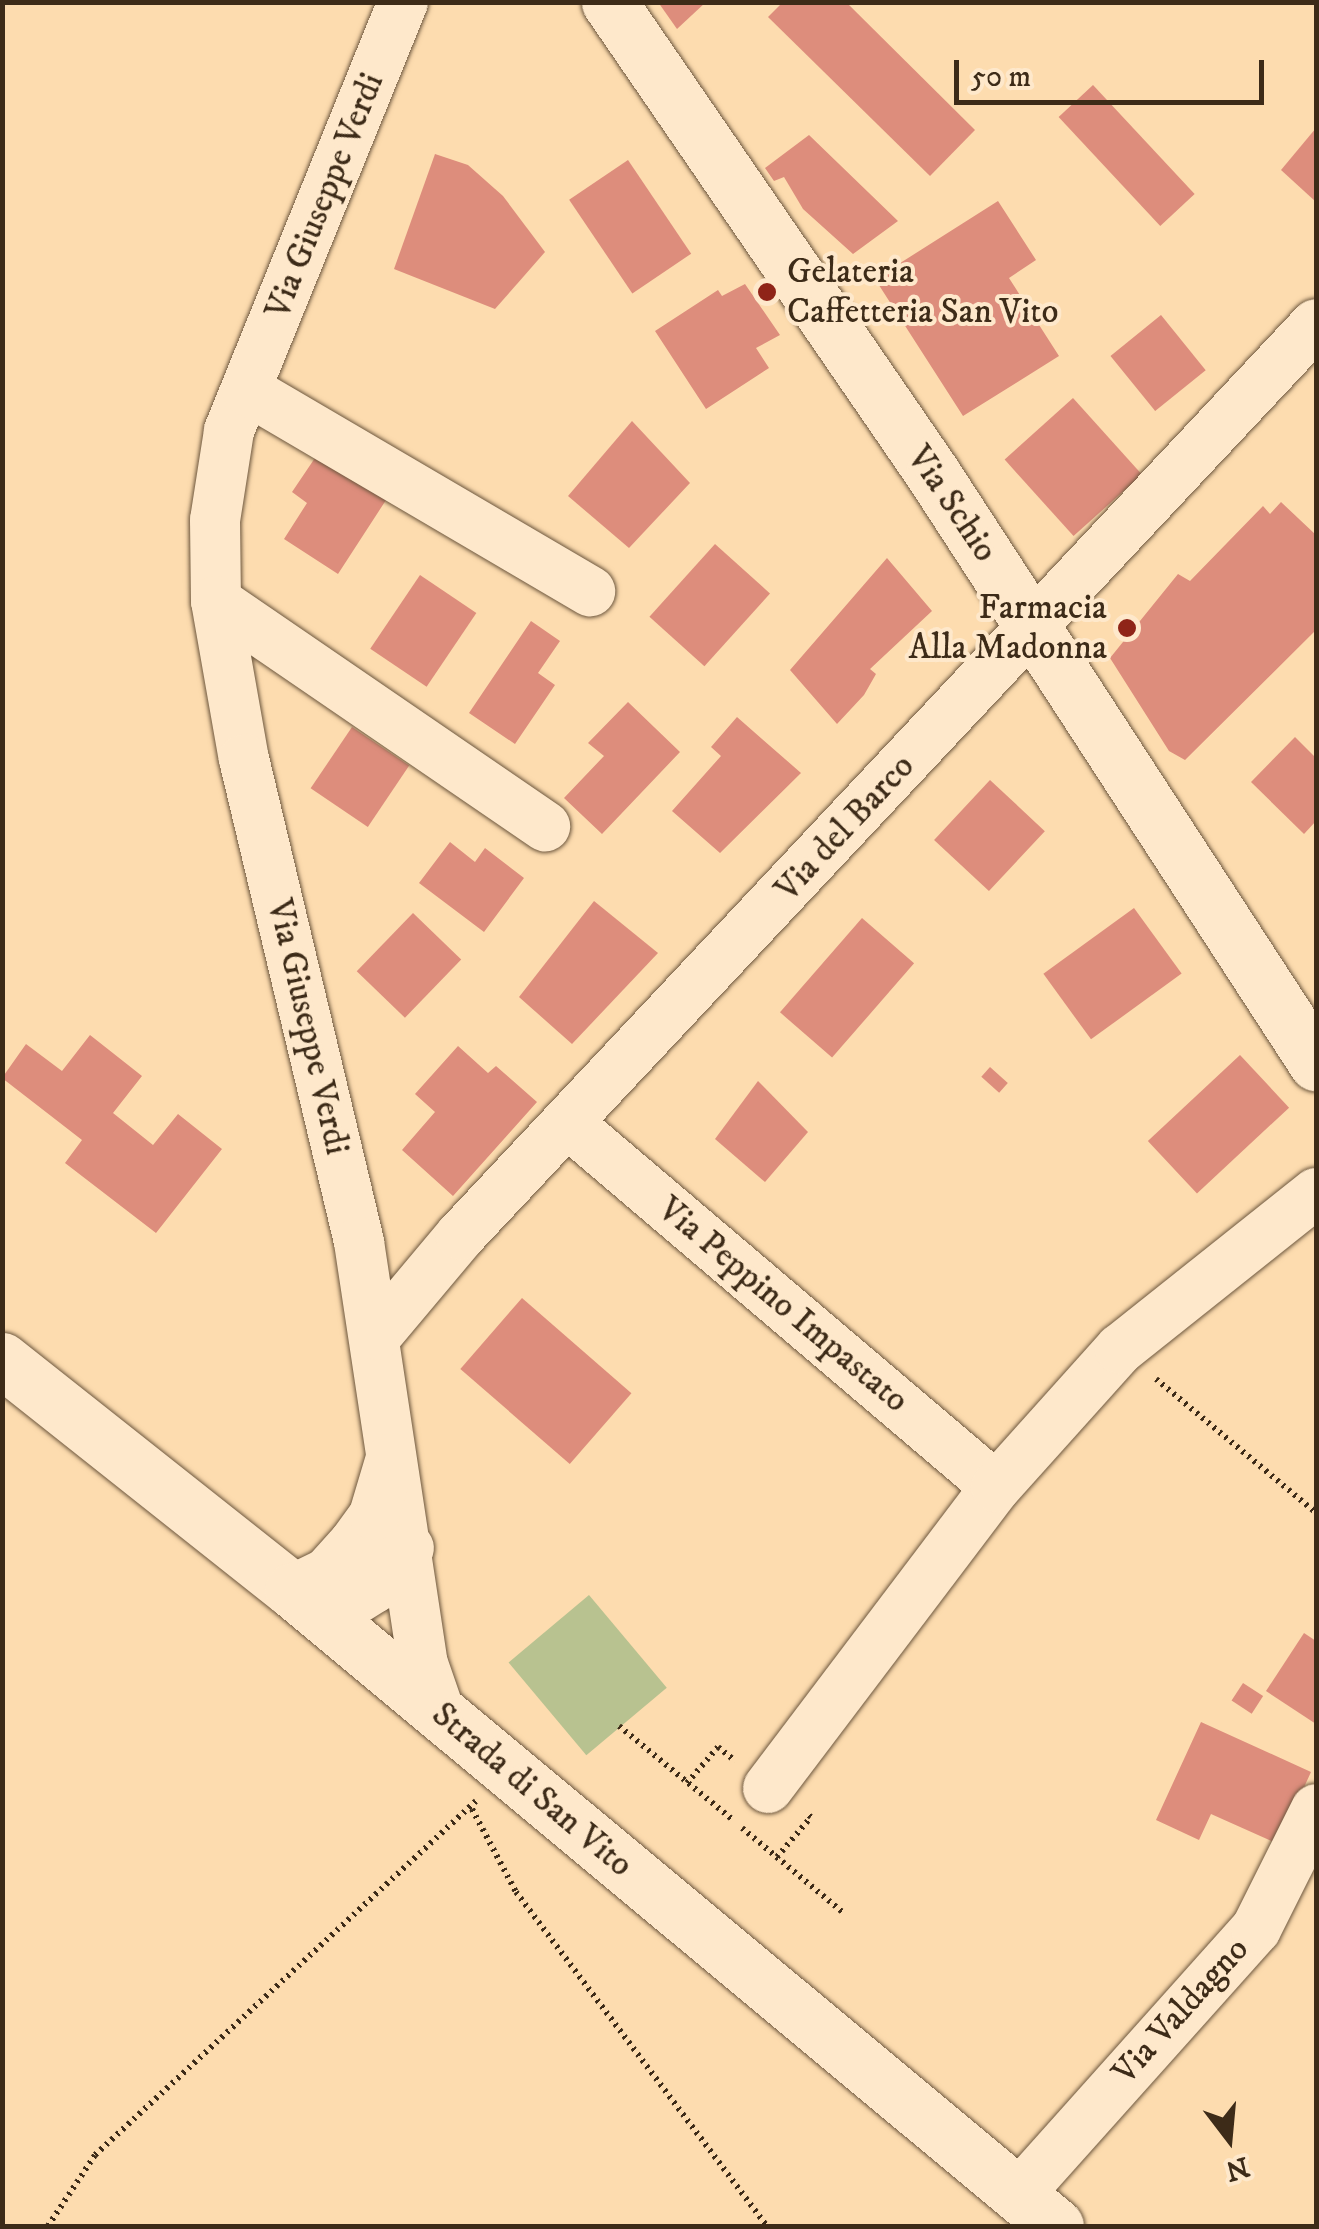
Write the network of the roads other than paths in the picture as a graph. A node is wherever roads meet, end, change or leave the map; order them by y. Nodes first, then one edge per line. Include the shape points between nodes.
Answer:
1 (403, 2) edge
2 (609, 2) edge
3 (1316, 324) edge
4 (247, 390) junction
5 (590, 591) dead end
6 (216, 601) junction
7 (1032, 626) junction
8 (545, 826) dead end
9 (1316, 1064) edge
10 (568, 1124) junction
11 (1316, 1193) edge
12 (377, 1335) junction
13 (2, 1360) edge
14 (393, 1454) junction
15 (996, 1487) junction
16 (410, 1548) junction
17 (309, 1604) junction
18 (440, 1713) junction
19 (768, 1788) dead end
20 (1316, 1809) edge
21 (1037, 2211) edge

1 - 4 street, Via Giuseppe Verdi
2 - 7 main road, Via Schio
3 - 7 street, Via del Barco
4 - 5 street
4 - 6 street, Via Giuseppe Verdi via 229,431 218,502
6 - 8 street
6 - 12 street, Via Giuseppe Verdi via 244,759
7 - 9 main road, Via Schio
7 - 10 street, Via del Barco
10 - 12 street, Via del Barco
10 - 15 street, Via Peppino Impastato
11 - 15 street via 1120,1350
12 - 14 street, Via Giuseppe Verdi
13 - 17 main road, Strada di San Vito
14 - 16 street, Via Giuseppe Verdi
14 - 17 street, Via Giuseppe Verdi via 374,1515
15 - 19 street
16 - 17 street via 374,1588
16 - 18 street, Via Giuseppe Verdi via 422,1664
17 - 18 main road, Strada di San Vito
18 - 21 main road, Strada di San Vito
20 - 21 street, Via Valdagno via 1256,1928

